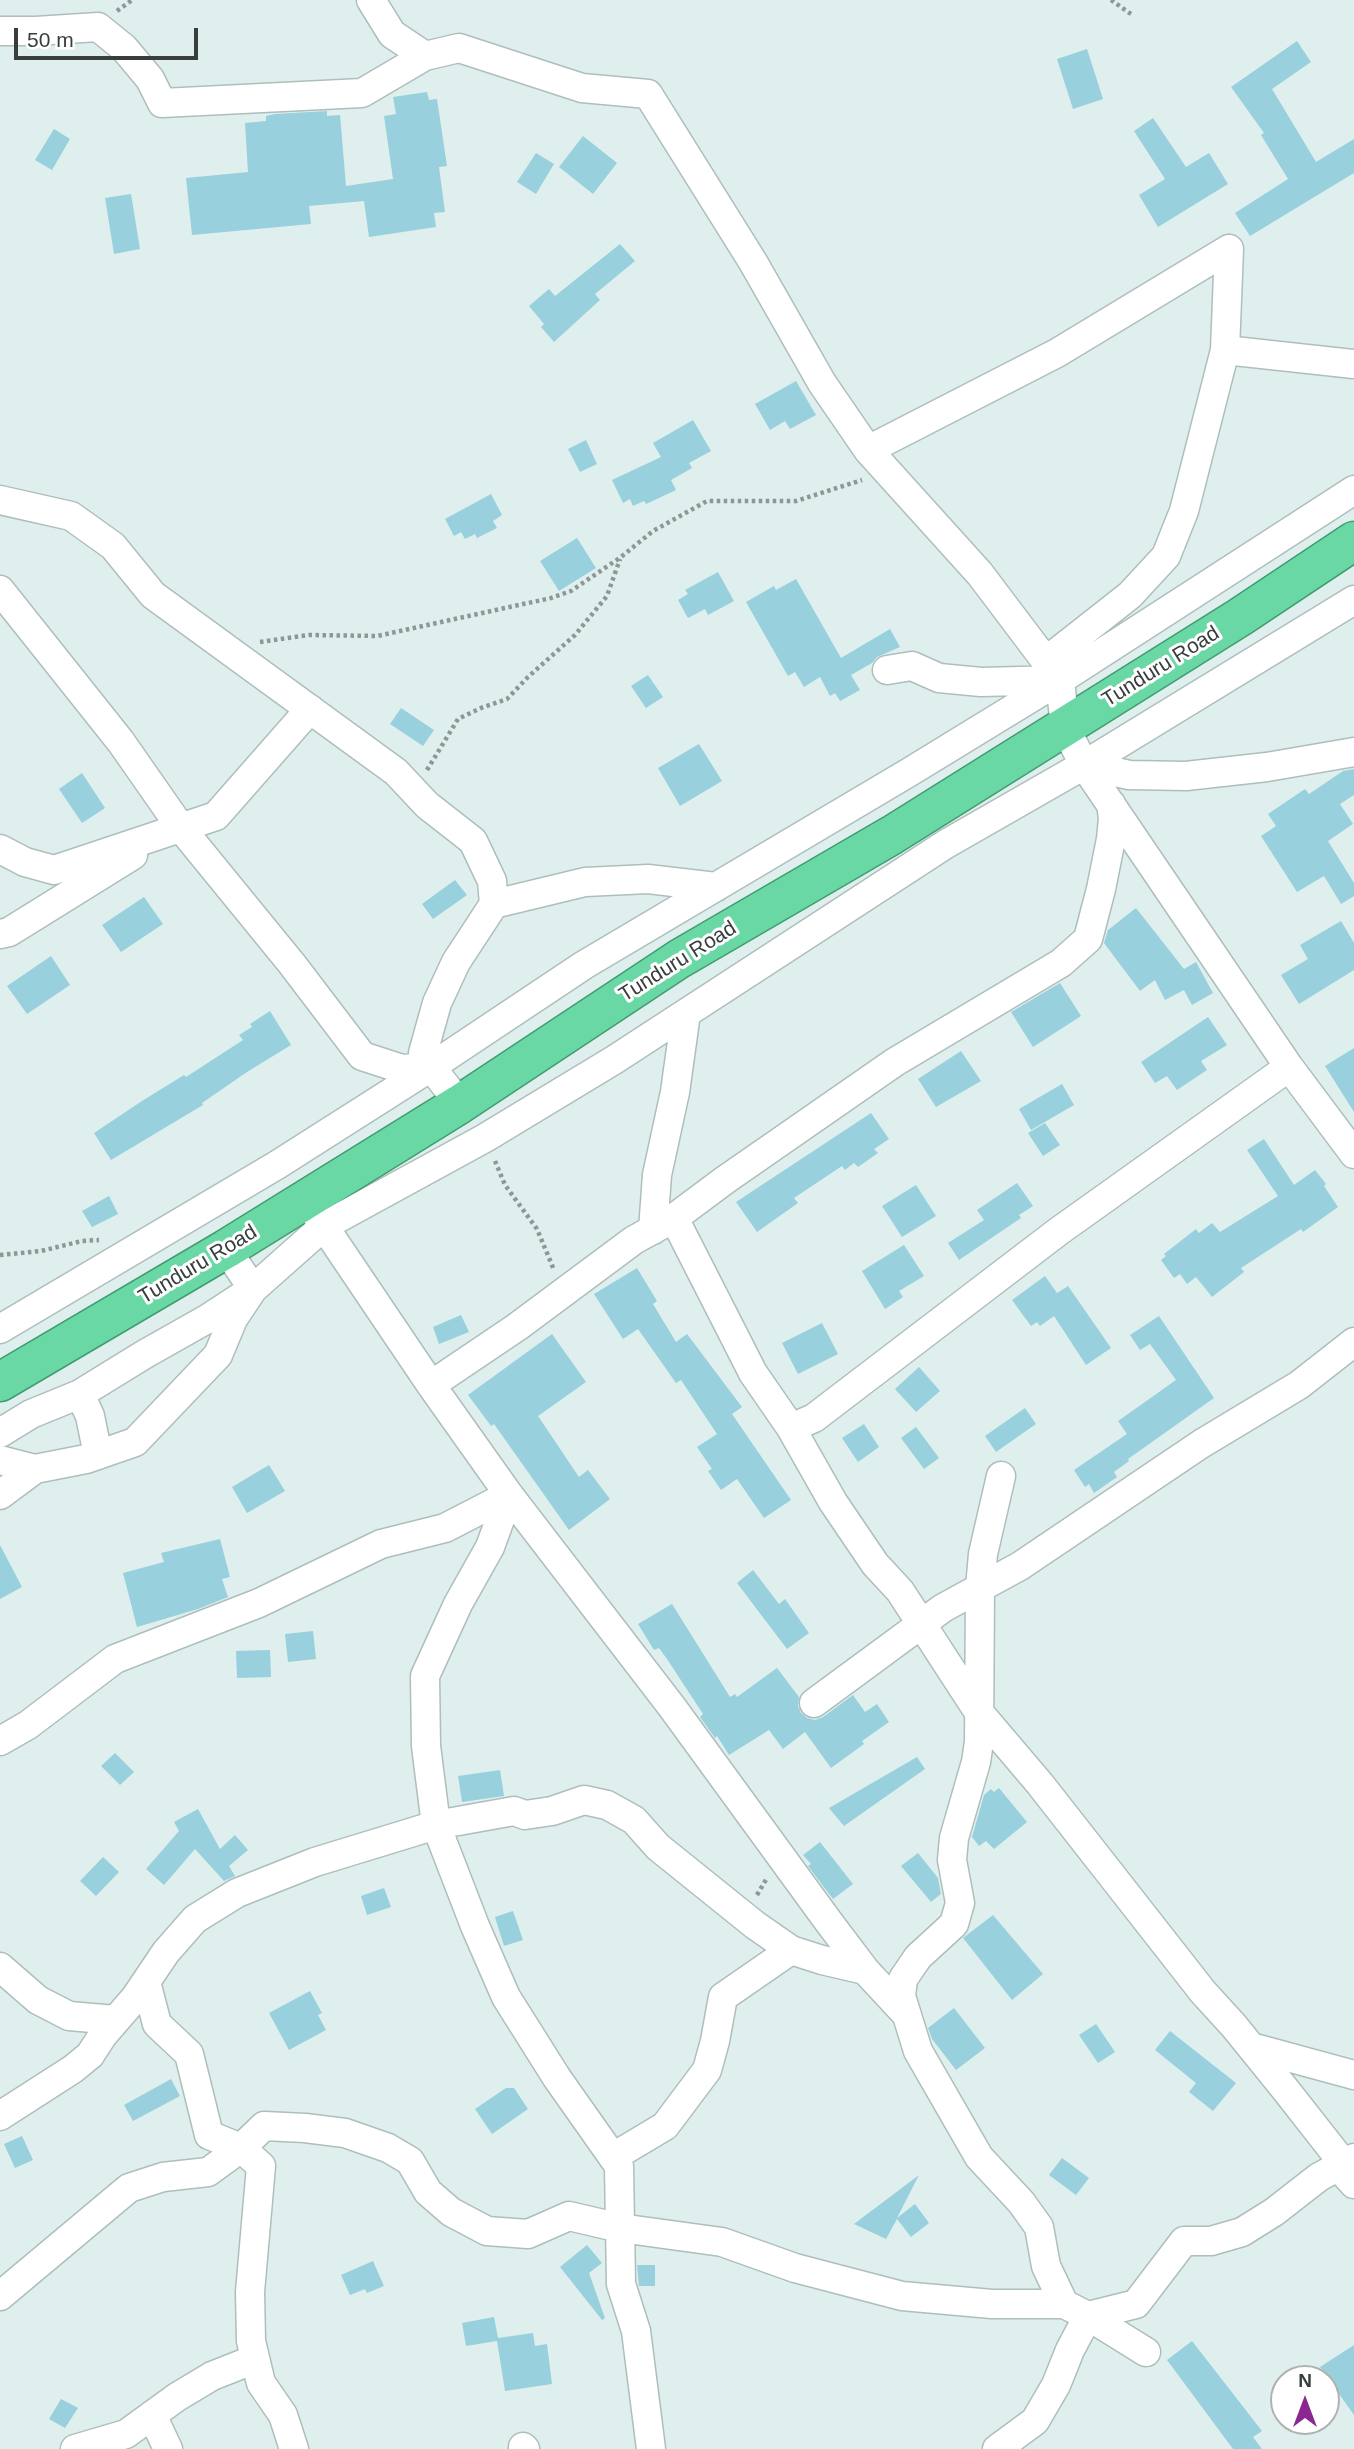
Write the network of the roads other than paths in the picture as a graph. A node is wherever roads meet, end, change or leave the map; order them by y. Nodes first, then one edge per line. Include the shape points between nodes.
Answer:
1 (371, 0) edge
2 (0, 31) edge
3 (425, 56) junction
4 (1225, 350) junction
5 (1354, 364) edge
6 (868, 450) junction
7 (1354, 490) edge
8 (0, 500) edge
9 (1354, 541) edge
10 (0, 590) edge
11 (1354, 600) edge
12 (887, 670) dead end
13 (1053, 671) junction
14 (310, 709) junction
15 (1065, 727) junction
16 (1354, 752) edge
17 (1084, 765) junction
18 (1111, 804) junction
19 (181, 828) junction
20 (0, 849) edge
21 (716, 887) junction
22 (494, 904) junction
23 (0, 934) edge
24 (686, 1013) junction
25 (1289, 1067) junction
26 (431, 1068) junction
27 (460, 1104) junction
28 (1354, 1154) edge
29 (315, 1213) junction
30 (664, 1224) junction
31 (226, 1249) junction
32 (253, 1289) junction
33 (8, 1325) edge
34 (1354, 1342) edge
35 (39, 1359) junction
36 (0, 1382) edge
37 (431, 1385) junction
38 (80, 1394) junction
39 (790, 1428) junction
40 (0, 1433) edge
41 (98, 1455) junction
42 (0, 1460) edge
43 (35, 1469) junction
44 (1001, 1476) dead end
45 (0, 1495) edge
46 (509, 1495) junction
47 (980, 1588) junction
48 (922, 1624) junction
49 (814, 1703) dead end
50 (978, 1711) junction
51 (0, 1741) edge
52 (436, 1825) junction
53 (791, 1950) junction
54 (0, 1968) edge
55 (865, 1970) junction
56 (146, 1982) junction
57 (905, 2013) junction
58 (116, 2020) junction
59 (1251, 2047) junction
60 (1354, 2075) edge
61 (0, 2116) edge
62 (241, 2148) junction
63 (613, 2157) junction
64 (1349, 2169) edge
65 (620, 2228) junction
66 (0, 2296) edge
67 (1076, 2310) junction
68 (1146, 2352) dead end
69 (255, 2358) junction
70 (152, 2415) junction
71 (75, 2449) edge
72 (169, 2449) edge
73 (295, 2449) edge
74 (651, 2449) edge
75 (997, 2449) edge

1 - 3 street via 392,34
2 - 3 street via 98,27 124,48 150,79 162,103 362,93
3 - 6 street via 459,48 582,88 648,94 822,383
4 - 5 street
4 - 6 street via 1229,248 1057,353
4 - 13 street via 1184,511 1166,556
6 - 13 street via 980,574
7 - 13 street
8 - 14 street via 71,516 113,546 153,595
9 - 15 highway, Tunduru Road
10 - 19 street via 121,742
11 - 17 street
12 - 13 street via 912,666 939,678 981,682
13 - 15 street
13 - 21 street
14 - 19 street via 216,816
14 - 22 street via 396,772 427,805 472,841 492,881
15 - 17 street
15 - 27 highway, Tunduru Road via 679,959
16 - 17 street via 1186,776 1129,775
17 - 18 street
17 - 24 street via 946,844
18 - 25 street
18 - 30 street via 1111,839 1088,939 1061,963 895,1062
19 - 20 street via 54,870
19 - 23 street
19 - 26 street via 362,1056 402,1069
21 - 22 street via 648,878 585,882
21 - 26 street via 584,965
22 - 26 street via 456,962 437,1003 423,1053
24 - 29 street via 485,1138
24 - 30 street via 657,1175
25 - 28 street
25 - 39 street via 1039,1246 814,1418
26 - 27 street
26 - 33 street
27 - 29 highway, Tunduru Road
29 - 31 highway, Tunduru Road
29 - 32 street
29 - 37 street
30 - 37 street via 634,1240
30 - 39 street
31 - 32 street
31 - 35 highway, Tunduru Road
32 - 38 street
32 - 41 street via 233,1319 218,1355 135,1443
33 - 35 street
34 - 47 street via 1299,1385
35 - 36 highway, Tunduru Road
37 - 46 street
38 - 40 street
38 - 41 street
39 - 48 street via 833,1502
41 - 43 street
42 - 43 street
43 - 45 street
44 - 47 street
46 - 51 street via 445,1528 381,1545 259,1603 115,1659
46 - 52 street via 490,1546 425,1676 426,1746
46 - 55 street
47 - 48 street
47 - 50 street
48 - 49 street
48 - 50 street
50 - 57 street via 977,1756 951,1860 960,1903 954,1924 918,1957 903,1979
50 - 59 street
52 - 53 street via 514,1811 525,1815 552,1811 584,1800 607,1805 634,1820 658,1847
52 - 56 street via 315,1862 237,1893 195,1919
52 - 63 street via 506,1997
53 - 55 street
53 - 63 street via 723,1997 707,2070 666,2126
54 - 58 street via 38,2000 69,2016
55 - 57 street
56 - 58 street
56 - 62 street via 158,2024 189,2054 209,2134
57 - 67 street via 918,2051 979,2157 1039,2227 1046,2266
58 - 61 street via 90,2055
59 - 60 street
59 - 64 street
62 - 65 street via 264,2126 345,2133 410,2161 428,2192 451,2213 487,2231 528,2234 569,2216
62 - 66 street via 208,2172 163,2177 129,2188
62 - 69 street via 261,2166 250,2292
63 - 65 street via 619,2166
64 - 67 street via 1319,2177 1242,2232 1211,2241 1184,2241 1136,2304
65 - 67 street via 722,2242 795,2268 902,2296
65 - 74 street via 621,2284 636,2331
67 - 68 street
67 - 75 street via 1070,2350 1056,2385 1035,2421
69 - 70 street via 212,2376
69 - 73 street via 261,2383 282,2415
70 - 71 street via 126,2434
70 - 72 street

